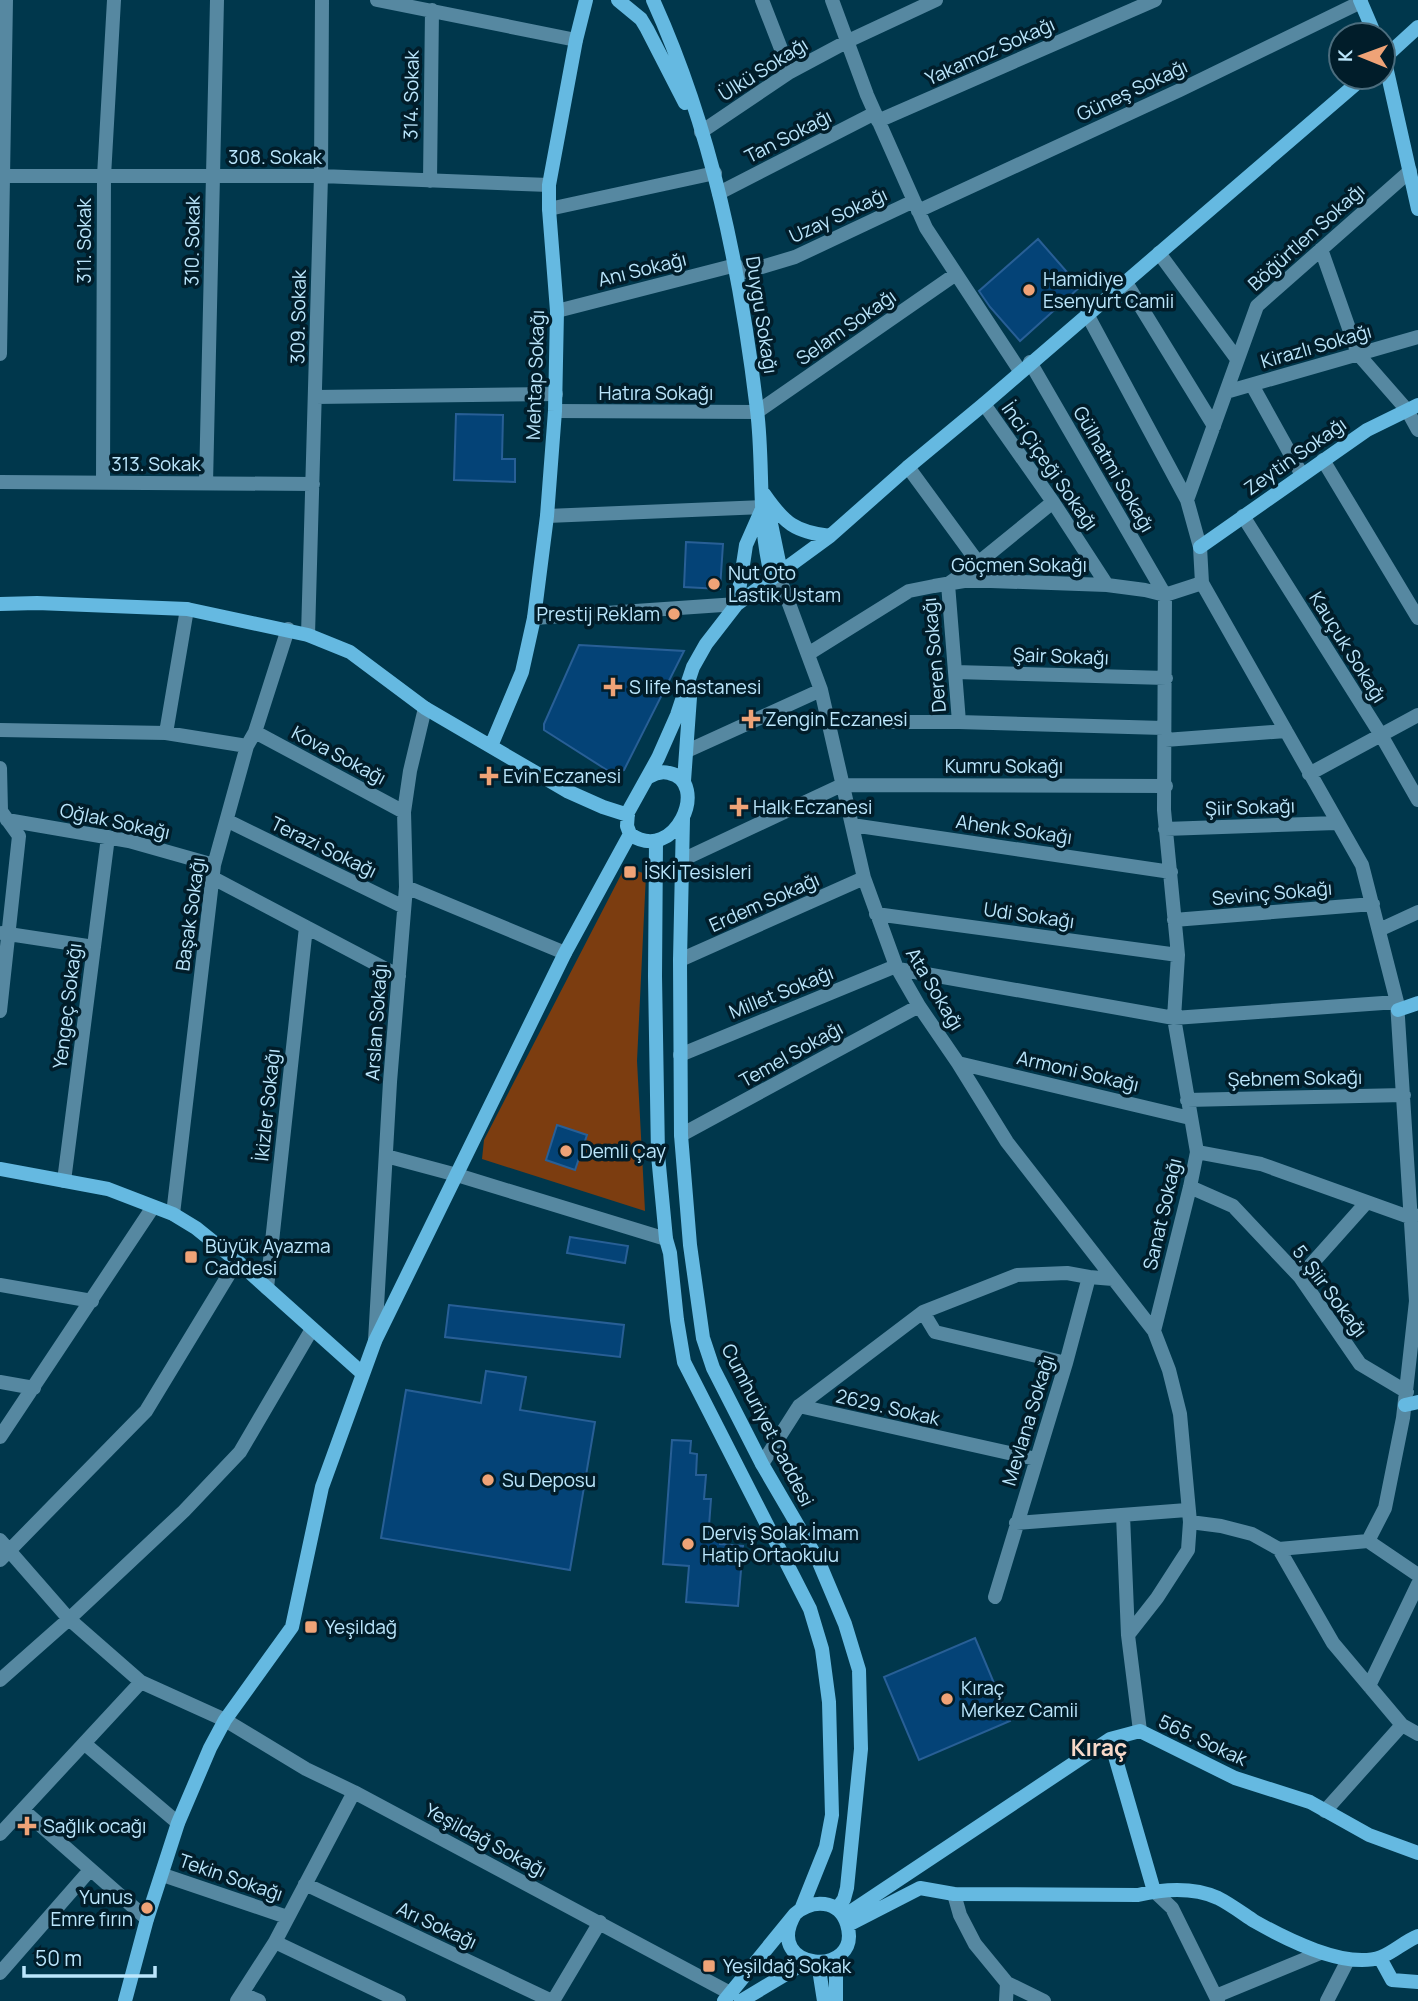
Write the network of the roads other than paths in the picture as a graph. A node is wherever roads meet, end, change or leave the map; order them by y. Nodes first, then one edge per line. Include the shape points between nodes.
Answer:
1 (6, 0) edge
2 (114, 0) edge
3 (217, 0) edge
4 (322, 0) edge
5 (377, 0) edge
6 (586, 0) edge
7 (618, 0) edge
8 (653, 0) edge
9 (762, 0) edge
10 (832, 0) edge
11 (936, 0) edge
12 (1155, 0) edge
13 (1361, 1) edge
14 (432, 10) junction
15 (1370, 21) edge
16 (1418, 27) edge
17 (576, 40) junction
18 (848, 41) junction
19 (1397, 45) edge
20 (790, 72) junction
21 (1348, 91) edge
22 (1392, 91) edge
23 (876, 117) junction
24 (701, 132) junction
25 (1410, 171) junction
26 (715, 173) junction
27 (1, 176) edge
28 (104, 176) junction
29 (212, 176) junction
30 (321, 176) junction
31 (430, 181) junction
32 (549, 185) junction
33 (719, 193) junction
34 (916, 206) junction
35 (549, 209) junction
36 (1418, 209) edge
37 (1321, 249) junction
38 (1159, 253) junction
39 (737, 270) junction
40 (956, 274) junction
41 (1125, 281) junction
42 (557, 311) junction
43 (1087, 314) junction
44 (1418, 337) edge
45 (0, 354) edge
46 (1357, 354) junction
47 (1237, 359) junction
48 (1025, 367) junction
49 (1252, 385) junction
50 (1226, 392) junction
51 (556, 394) junction
52 (315, 397) junction
53 (984, 404) junction
54 (1413, 408) edge
55 (555, 411) junction
56 (757, 412) junction
57 (1214, 426) junction
58 (1418, 430) edge
59 (1323, 460) junction
60 (908, 467) junction
61 (1302, 475) junction
62 (0, 482) edge
63 (103, 482) junction
64 (206, 483) junction
65 (313, 484) junction
66 (763, 500) junction
67 (1187, 500) junction
68 (1053, 502) junction
69 (547, 516) junction
70 (1243, 516) junction
71 (830, 536) junction
72 (1200, 547) junction
73 (978, 563) junction
74 (777, 575) junction
75 (991, 581) junction
76 (1202, 583) junction
77 (948, 584) junction
78 (1107, 585) junction
79 (1165, 595) junction
80 (0, 604) edge
81 (737, 604) junction
82 (187, 609) junction
83 (534, 618) junction
84 (1418, 618) edge
85 (288, 629) junction
86 (308, 635) junction
87 (808, 654) junction
88 (693, 667) junction
89 (955, 672) junction
90 (1166, 678) junction
91 (821, 690) junction
92 (425, 708) junction
93 (1418, 715) edge
94 (829, 722) junction
95 (959, 722) junction
96 (0, 730) edge
97 (1286, 731) junction
98 (255, 732) junction
99 (166, 733) junction
100 (1164, 734) junction
101 (1381, 735) junction
102 (247, 746) junction
103 (491, 746) junction
104 (687, 751) junction
105 (0, 768) edge
106 (1309, 774) junction
107 (649, 777) junction
108 (684, 780) junction
109 (0, 782) edge
110 (842, 785) junction
111 (1166, 786) junction
112 (1418, 800) edge
113 (404, 812) junction
114 (628, 815) junction
115 (683, 818) junction
116 (7, 820) junction
117 (228, 821) junction
118 (1336, 822) junction
119 (852, 825) junction
120 (1165, 829) junction
121 (629, 834) junction
122 (108, 836) junction
123 (656, 841) junction
124 (682, 860) junction
125 (214, 871) junction
126 (1171, 872) junction
127 (864, 878) junction
128 (406, 887) junction
129 (1373, 904) junction
130 (404, 907) junction
131 (1418, 912) edge
132 (876, 914) junction
133 (1174, 920) junction
134 (306, 927) junction
135 (1380, 930) junction
136 (4, 933) edge
137 (94, 947) junction
138 (565, 953) junction
139 (1178, 955) junction
140 (680, 960) junction
141 (897, 967) junction
142 (399, 976) junction
143 (1418, 1003) edge
144 (919, 1006) junction
145 (1398, 1006) junction
146 (0, 1011) edge
147 (1174, 1018) junction
148 (680, 1055) junction
149 (958, 1063) junction
150 (1404, 1095) junction
151 (1187, 1100) junction
152 (1412, 1113) edge
153 (1190, 1118) junction
154 (681, 1135) junction
155 (1197, 1152) junction
156 (386, 1156) junction
157 (0, 1170) edge
158 (457, 1175) junction
159 (64, 1181) junction
160 (1191, 1187) junction
161 (1366, 1203) junction
162 (153, 1207) junction
163 (173, 1214) junction
164 (1414, 1215) edge
165 (666, 1239) junction
166 (237, 1261) junction
167 (1089, 1277) junction
168 (1300, 1277) junction
169 (1113, 1279) junction
170 (0, 1285) edge
171 (267, 1288) junction
172 (92, 1301) junction
173 (1417, 1301) edge
174 (923, 1312) junction
175 (312, 1329) junction
176 (1154, 1331) junction
177 (374, 1341) junction
178 (1066, 1363) junction
179 (362, 1373) junction
180 (0, 1382) edge
181 (34, 1388) junction
182 (1410, 1400) edge
183 (799, 1406) junction
184 (0, 1437) edge
185 (1036, 1460) junction
186 (762, 1464) junction
187 (1124, 1515) junction
188 (1189, 1516) junction
189 (1016, 1523) junction
190 (0, 1540) edge
191 (1368, 1541) junction
192 (1279, 1549) junction
193 (5, 1556) edge
194 (1418, 1575) edge
195 (1418, 1584) edge
196 (995, 1597) dead end
197 (69, 1619) junction
198 (1128, 1635) junction
199 (0, 1680) edge
200 (141, 1682) junction
201 (1368, 1686) junction
202 (225, 1720) junction
203 (1402, 1725) junction
204 (1140, 1731) junction
205 (1418, 1734) edge
206 (1110, 1739) junction
207 (85, 1744) junction
208 (354, 1792) junction
209 (23, 1810) junction
210 (1325, 1811) junction
211 (178, 1823) junction
212 (0, 1834) edge
213 (1418, 1853) edge
214 (90, 1870) junction
215 (163, 1875) junction
216 (305, 1884) junction
217 (1154, 1891) junction
218 (954, 1894) junction
219 (799, 1910) junction
220 (287, 1917) junction
221 (843, 1917) junction
222 (147, 1919) junction
223 (600, 1922) junction
224 (1418, 1936) edge
225 (275, 1942) junction
226 (1320, 1953) junction
227 (836, 1958) junction
228 (1380, 1958) junction
229 (1348, 1960) junction
230 (813, 1962) junction
231 (0, 1973) edge
232 (1418, 1982) edge
233 (1007, 1983) junction
234 (240, 1997) edge
235 (732, 1998) edge
236 (1217, 1998) edge
237 (125, 2001) edge
238 (259, 2001) edge
239 (399, 2001) edge
240 (552, 2001) edge
241 (824, 2001) edge
242 (836, 2001) edge
243 (1006, 2001) edge
244 (1044, 2001) edge
245 (1327, 2001) edge

1 - 27 street
2 - 28 street, 311. Sokak
3 - 29 street, 310. Sokak
4 - 30 street, 309. Sokak
5 - 14 street
6 - 17 main road, Mehtap Sokağı
7 - 24 main road via 647,29
8 - 24 main road
9 - 20 street
10 - 18 street, Gülhatmi Sokağı
11 - 18 street, Ülkü Sokağı
12 - 23 street, Yakamoz Sokağı
13 - 15 main road
13 - 34 street, Güneş Sokağı via 1180,90
14 - 17 street
14 - 31 street, 314. Sokak
16 - 19 main road
17 - 32 main road, Mehtap Sokağı
18 - 20 street, Ülkü Sokağı
18 - 23 street, Gülhatmi Sokağı
20 - 24 street, Ülkü Sokağı
21 - 38 main road
22 - 25 main road
23 - 33 street, Tan Sokağı
23 - 34 street, Gülhatmi Sokağı
24 - 26 main road, Duygu Sokağı
25 - 36 main road
25 - 37 street, Böğürtlen Sokağı
26 - 33 main road, Duygu Sokağı
26 - 35 street
27 - 28 street, 308. Sokak
27 - 45 street
28 - 29 street, 308. Sokak
28 - 63 street, 311. Sokak
29 - 30 street, 308. Sokak
29 - 64 street, 310. Sokak
30 - 31 street, 308. Sokak
30 - 52 street, 309. Sokak
31 - 32 street, 308. Sokak
32 - 35 main road, Mehtap Sokağı
33 - 39 main road, Duygu Sokağı
34 - 39 street, Uzay Sokağı via 795,257
34 - 40 street, Gülhatmi Sokağı
35 - 42 main road, Mehtap Sokağı
37 - 46 street
37 - 47 street, Böğürtlen Sokağı via 1257,306
38 - 41 main road
38 - 47 street
39 - 42 street, Anı Sokağı
39 - 56 main road, Duygu Sokağı
40 - 48 street, Gülhatmi Sokağı
40 - 56 street, Selam Sokağı
41 - 43 main road
41 - 57 street
42 - 51 main road, Mehtap Sokağı
43 - 48 main road
43 - 67 street
44 - 46 street, Kirazlı Sokağı
46 - 49 street, Kirazlı Sokağı
46 - 54 street
47 - 50 street, Böğürtlen Sokağı
48 - 53 main road
48 - 79 street, Gülhatmi Sokağı
49 - 50 street, Kirazlı Sokağı
49 - 61 street
50 - 57 street, Böğürtlen Sokağı
51 - 52 street
51 - 55 main road, Mehtap Sokağı
52 - 65 street, 309. Sokak
53 - 60 main road
53 - 68 street, İnci Çiçeği Sokağı
54 - 58 street
54 - 59 main road, Zeytin Sokağı via 1367,429
55 - 56 street, Hatıra Sokağı
55 - 69 main road, Mehtap Sokağı
56 - 66 main road, Duygu Sokağı
57 - 67 street, Böğürtlen Sokağı
59 - 61 main road, Zeytin Sokağı
59 - 84 street
60 - 71 main road
60 - 73 street
61 - 70 main road, Zeytin Sokağı
62 - 63 street, 313. Sokak
63 - 64 street, 313. Sokak
64 - 65 street, 313. Sokak
65 - 86 street, 309. Sokak
66 - 69 street
66 - 71 main road via 800,531
66 - 74 main road, Duygu Sokağı via 763,532
66 - 81 main road via 746,545
67 - 72 street
68 - 73 street
68 - 78 street, İnci Çiçeği Sokağı
69 - 83 main road, Mehtap Sokağı
70 - 72 main road, Zeytin Sokağı
70 - 101 street, Kauçuk Sokağı
71 - 74 main road
72 - 76 street
73 - 75 street
73 - 77 street
74 - 81 main road
74 - 87 street, Ata Sokağı
75 - 77 street, Göçmen Sokağı
75 - 78 street, Göçmen Sokağı
76 - 79 street
76 - 97 street
77 - 87 street, Göçmen Sokağı via 909,591
77 - 89 street, Deren Sokağı
78 - 79 street, Göçmen Sokağı
79 - 90 street, Sanat Sokağı
80 - 82 main road
81 - 83 street
81 - 88 main road
82 - 85 main road
82 - 99 street
83 - 103 main road, Mehtap Sokağı via 522,672
85 - 86 main road
85 - 98 street, Başak Sokağı
86 - 92 main road via 350,652
87 - 91 street, Ata Sokağı
88 - 104 main road
88 - 107 main road
89 - 90 street, Şair Sokağı
89 - 95 street, Deren Sokağı
90 - 100 street, Sanat Sokağı
91 - 94 street, Ata Sokağı
91 - 104 street
92 - 103 main road
92 - 113 street, Arslan Sokağı
93 - 101 street
94 - 95 street
94 - 110 street, Ata Sokağı
95 - 100 street
96 - 99 street
97 - 100 street
97 - 106 street
98 - 102 street, Başak Sokağı
98 - 113 street, Kova Sokağı
99 - 102 street
100 - 111 street, Sanat Sokağı
101 - 106 street
101 - 112 street, Kauçuk Sokağı
102 - 117 street, Başak Sokağı
103 - 114 main road via 567,791
104 - 108 main road
105 - 109 street
106 - 118 street
107 - 108 main road via 666,772
107 - 114 main road
108 - 115 main road via 687,806
109 - 116 street via 1,811
110 - 111 street, Kumru Sokağı
110 - 119 street, Ata Sokağı
110 - 124 street
111 - 120 street, Sanat Sokağı
113 - 128 street, Arslan Sokağı
114 - 121 main road
115 - 123 main road
115 - 124 main road, Cumhuriyet Caddesi
116 - 122 street, Oğlak Sokağı
116 - 136 street via 19,836
117 - 125 street, Başak Sokağı
117 - 130 street, Terazi Sokağı
118 - 120 street, Şiir Sokağı
118 - 129 street via 1362,865
119 - 126 street, Ahenk Sokağı
119 - 127 street, Ata Sokağı
120 - 126 street, Sanat Sokağı
121 - 123 main road via 639,841
121 - 138 main road
122 - 125 street, Oğlak Sokağı
122 - 137 street, Yengeç Sokağı
123 - 165 main road via 658,1154
124 - 140 main road, Cumhuriyet Caddesi
125 - 134 street, Oğlak Sokağı
125 - 163 street, Başak Sokağı
126 - 133 street, Sanat Sokağı
127 - 132 street, Ata Sokağı
127 - 140 street, Erdem Sokağı
128 - 130 street, Arslan Sokağı
128 - 138 street
129 - 133 street, Sevinç Sokağı
129 - 135 street
130 - 142 street, Arslan Sokağı
131 - 135 street
132 - 139 street, Udi Sokağı
132 - 141 street, Ata Sokağı
133 - 139 street, Sanat Sokağı
134 - 142 street, Oğlak Sokağı
134 - 171 street, İkizler Sokağı
135 - 145 street
136 - 137 street
136 - 146 street
137 - 159 street, Yengeç Sokağı
138 - 158 main road
139 - 147 street, Sanat Sokağı
140 - 148 main road, Cumhuriyet Caddesi
141 - 144 street, Ata Sokağı
141 - 147 street
141 - 148 street, Millet Sokağı
142 - 156 street, Arslan Sokağı
143 - 145 main road
144 - 149 street, Ata Sokağı
144 - 154 street, Temel Sokağı
145 - 147 street
145 - 150 street
147 - 151 street, Sanat Sokağı
148 - 154 main road, Cumhuriyet Caddesi
149 - 153 street, Armoni Sokağı
149 - 169 street, Ata Sokağı via 1007,1142
150 - 151 street, Şebnem Sokağı
150 - 152 street
151 - 153 street, Sanat Sokağı
152 - 164 street
153 - 155 street, Sanat Sokağı
154 - 186 main road, Cumhuriyet Caddesi via 703,1338 713,1368
155 - 160 street, Sanat Sokağı
155 - 161 street via 1261,1164
156 - 158 street
156 - 177 street, Arslan Sokağı
157 - 159 main road
158 - 165 street
158 - 177 main road
159 - 162 main road via 108,1189
160 - 168 street, 5. Şiir Sokağı via 1233,1206
160 - 176 street, Sanat Sokağı
161 - 164 street
161 - 168 street
162 - 163 main road
162 - 172 street
163 - 166 main road
164 - 173 street
165 - 219 main road via 684,1362 810,1609 822,1649 829,1702 832,1815 826,1847
166 - 171 main road
166 - 193 street via 146,1411
167 - 169 street
167 - 174 street via 1017,1275
167 - 178 street, Mevlana Sokağı
168 - 182 street, 5. Şiir Sokağı via 1360,1364
169 - 176 street, Ata Sokağı
170 - 172 street
171 - 175 main road
172 - 181 street
173 - 182 street
174 - 178 street via 935,1332
174 - 183 street
175 - 179 main road
175 - 197 street via 240,1452
176 - 188 street via 1180,1414
177 - 179 main road
178 - 185 street, Mevlana Sokağı
179 - 202 main road via 322,1488 292,1628
180 - 181 street
181 - 184 street
182 - 191 street via 1385,1508
183 - 185 street, 2629. Sokak
183 - 186 street
185 - 189 street, Mevlana Sokağı
186 - 221 main road, Cumhuriyet Caddesi via 818,1560 859,1670 860,1761
187 - 188 street
187 - 189 street
187 - 198 street
188 - 192 street via 1252,1534
188 - 198 street via 1188,1550
189 - 196 street, Mevlana Sokağı
190 - 193 street, Yeşildağ Sokağı
191 - 192 street
191 - 194 street
192 - 201 street via 1333,1643
193 - 197 street, Yeşildağ Sokağı
195 - 201 street
197 - 199 street
197 - 200 street, Yeşildağ Sokağı
198 - 204 street
200 - 202 street, Yeşildağ Sokağı
200 - 207 street
201 - 203 street
202 - 208 street, Yeşildağ Sokağı
202 - 211 main road
203 - 205 street
203 - 210 street
204 - 206 main road, 565. Sokak
204 - 210 main road, 565. Sokak via 1235,1778
206 - 217 main road
206 - 221 main road, 565. Sokak
207 - 209 street
207 - 211 street
208 - 216 street
208 - 223 street, Yeşildağ Sokağı
209 - 212 street
209 - 214 street
210 - 213 main road, 565. Sokak via 1369,1835
211 - 215 main road
214 - 222 street
214 - 231 street
215 - 220 street, Tekin Sokağı
215 - 222 main road
216 - 220 street
216 - 240 street, Arı Sokağı
217 - 218 main road via 1138,1895
217 - 226 main road via 1189,1890 1217,1898
217 - 236 street via 1172,1908
218 - 221 main road via 920,1888
218 - 233 street via 975,1944
219 - 221 main road via 820,1903
219 - 230 main road via 790,1922 789,1941 793,1950
219 - 235 main road
220 - 225 street
221 - 227 main road via 847,1943
222 - 237 main road
223 - 235 street, Yeşildağ Sokağı
223 - 240 street
224 - 228 main road
225 - 234 street
225 - 239 street
226 - 229 main road
226 - 236 street
227 - 230 main road
227 - 242 main road
228 - 229 main road
228 - 232 main road via 1392,1979
229 - 245 street
230 - 235 main road
230 - 241 main road
233 - 243 street
233 - 244 street
234 - 238 street

